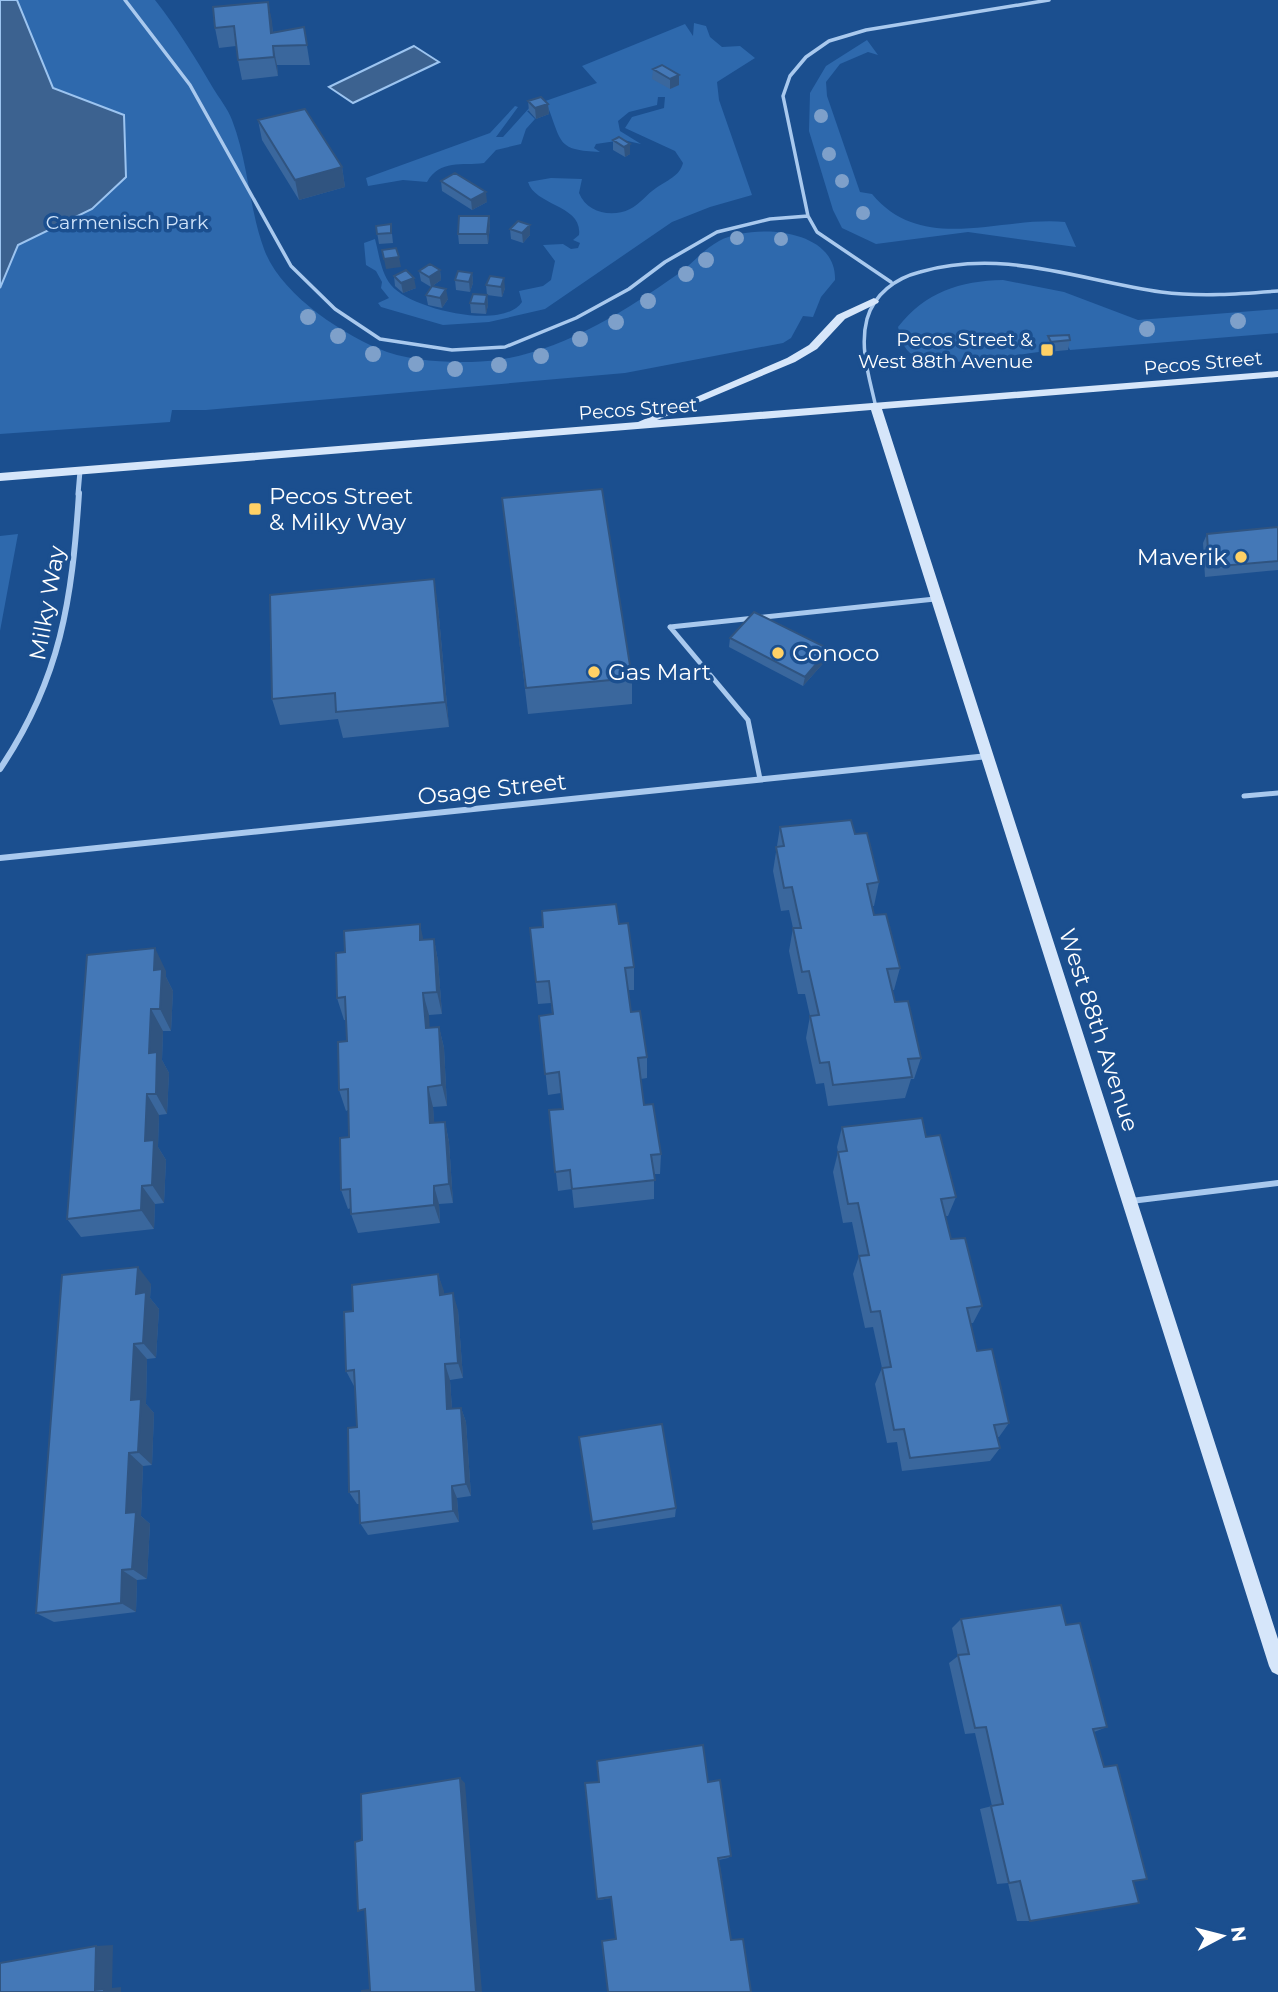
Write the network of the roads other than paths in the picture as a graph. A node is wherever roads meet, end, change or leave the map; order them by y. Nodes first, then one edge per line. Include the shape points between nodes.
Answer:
1 (125, 0) edge
2 (1049, 0) edge
3 (808, 216) junction
4 (891, 282) junction
5 (1278, 291) edge
6 (874, 301) junction
7 (1278, 374) edge
8 (877, 408) junction
9 (631, 427) junction
10 (80, 471) junction
11 (0, 477) edge
12 (937, 598) junction
13 (988, 757) junction
14 (0, 769) edge
15 (760, 779) junction
16 (1278, 793) edge
17 (1244, 796) dead end
18 (0, 858) edge
19 (1278, 1183) edge
20 (1131, 1201) junction
21 (1278, 1666) edge

1 - 3 lane via 190,85 291,266 335,309 380,339 452,350 505,346 576,318 717,232 770,219
2 - 3 lane via 866,30 829,41 806,57 790,76 783,96
3 - 4 lane via 817,232
4 - 5 lane via 928,268 982,260 1049,267 1181,295
4 - 6 lane
6 - 8 lane via 864,345
6 - 9 main road via 841,317 813,346 791,360
7 - 8 main road, Pecos Street
8 - 9 main road, Pecos Street
8 - 12 main road, West 88th Avenue
9 - 10 main road, Pecos Street
10 - 11 main road, Pecos Street
10 - 14 street, Milky Way via 74,573 54,671 31,723
12 - 13 main road, West 88th Avenue
12 - 15 lane via 670,627 748,720
13 - 15 street, Osage Street
13 - 20 main road, West 88th Avenue
15 - 18 street, Osage Street
16 - 17 lane
19 - 20 lane
20 - 21 main road, West 88th Avenue

